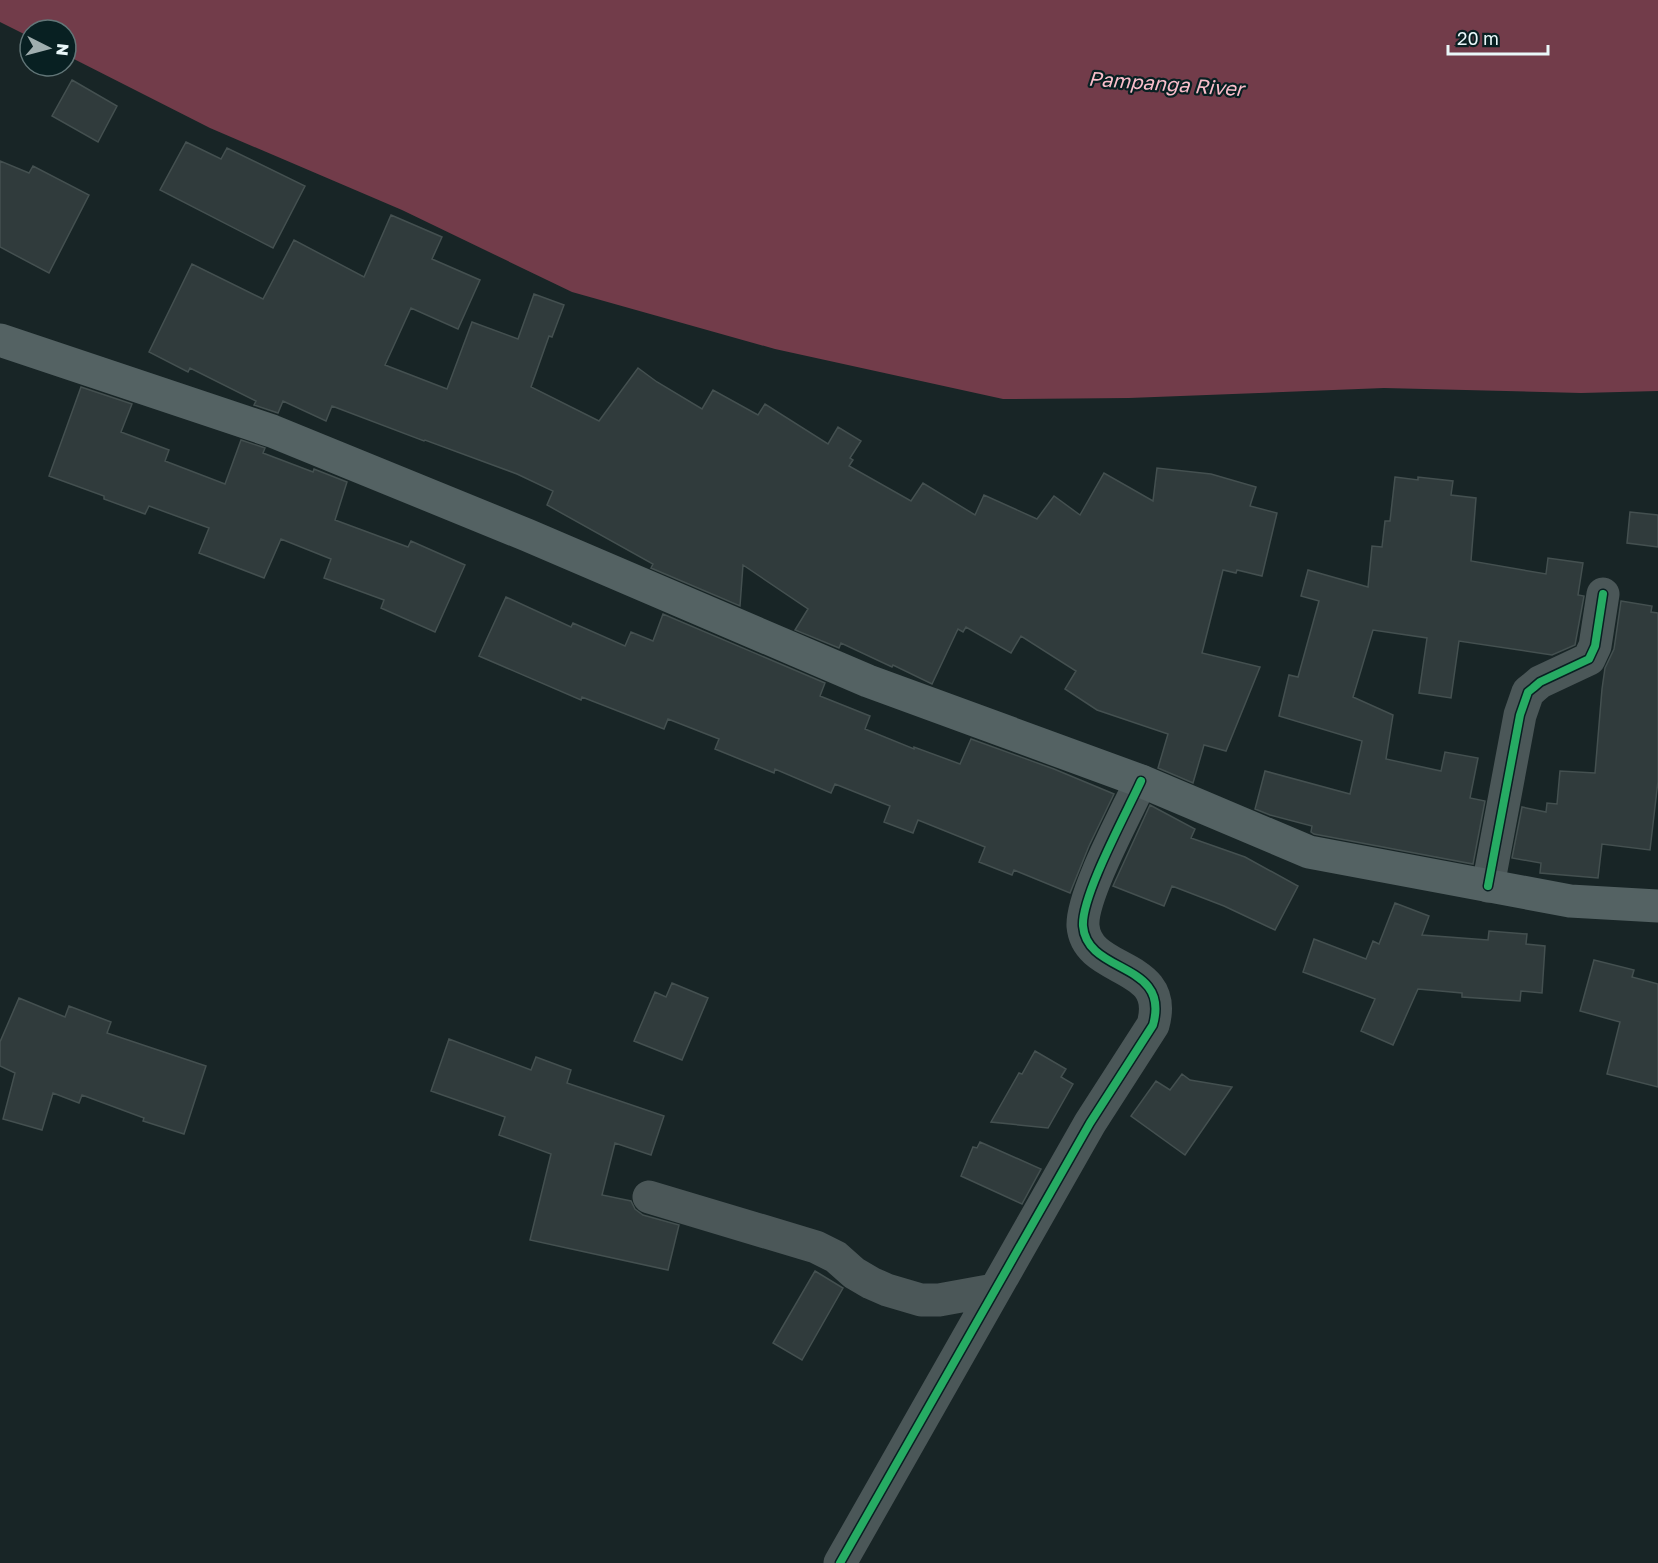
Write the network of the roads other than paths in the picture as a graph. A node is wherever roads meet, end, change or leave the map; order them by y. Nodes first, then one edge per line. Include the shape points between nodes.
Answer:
1 (0, 340) edge
2 (1603, 594) dead end
3 (1141, 782) junction
4 (1488, 886) junction
5 (1658, 906) edge
6 (649, 1197) dead end
7 (994, 1290) junction
8 (840, 1563) edge

1 - 3 main road via 272,431 868,681
2 - 4 street via 1596,646 1588,659 1540,681 1528,692 1520,715
3 - 4 main road via 1309,852
3 - 7 street via 1094,883 1083,925 1089,945 1097,954 1138,976 1152,992 1157,1012 1153,1025 1090,1123
4 - 5 main road via 1570,901
6 - 7 street via 816,1247 871,1283 921,1300
7 - 8 street

